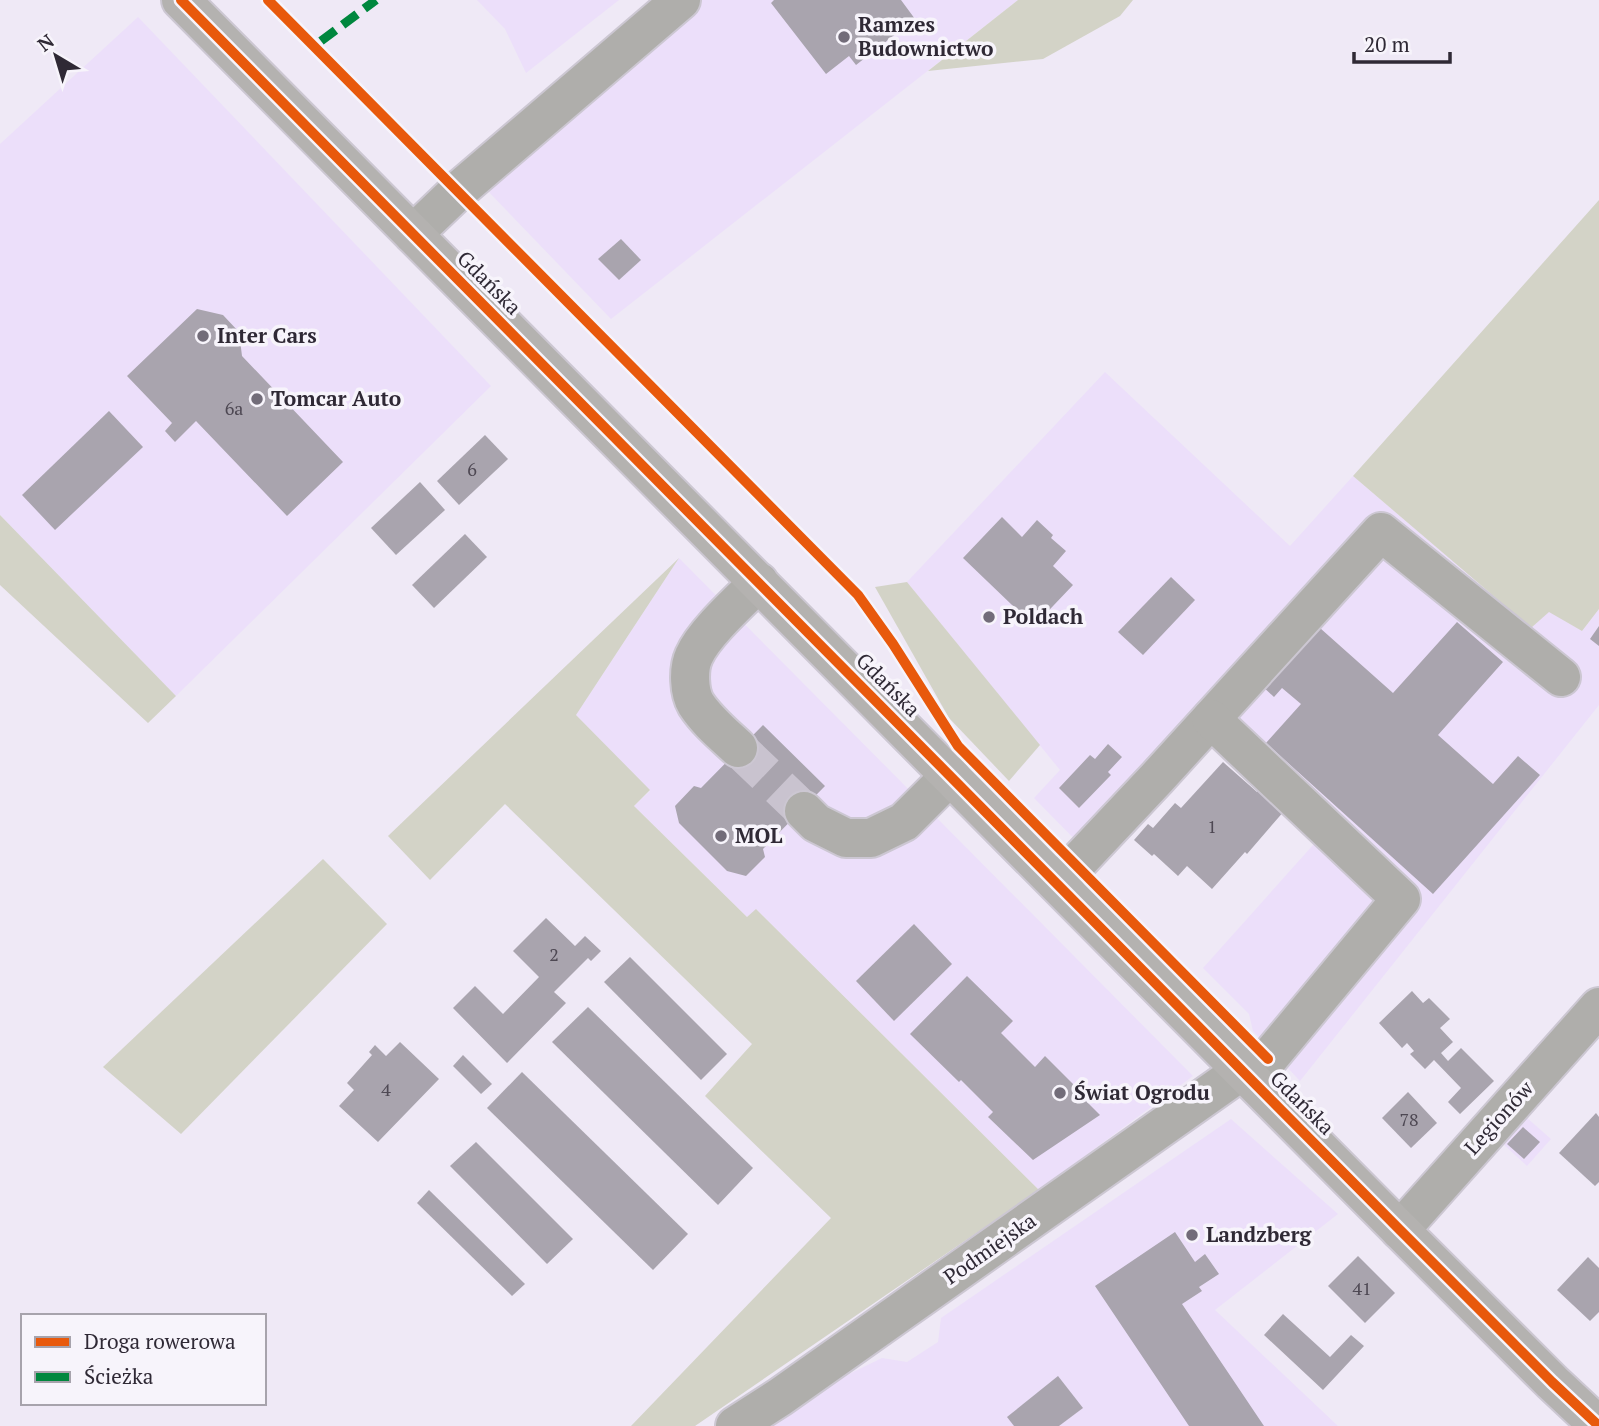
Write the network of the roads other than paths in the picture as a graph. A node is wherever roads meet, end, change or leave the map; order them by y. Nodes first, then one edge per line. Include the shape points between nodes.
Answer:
1 (181, 0) edge
2 (681, 0) edge
3 (413, 234) junction
4 (759, 582) junction
5 (1561, 677) dead end
6 (1210, 719) junction
7 (738, 748) tunnel mouth
8 (951, 775) junction
9 (804, 811) tunnel mouth
10 (1057, 883) junction
11 (1599, 1007) edge
12 (1243, 1070) junction
13 (1400, 1230) junction
14 (735, 1426) edge
15 (1599, 1426) edge

1 - 3 main road, Gdańska
2 - 3 street
3 - 4 main road, Gdańska
4 - 7 street via 708,635 693,657 690,679 695,702
4 - 8 main road, Gdańska
5 - 6 street via 1381,531
6 - 10 street
6 - 12 street, Podmiejska via 1401,900 1268,1059
8 - 9 street via 904,822 871,838 846,838 816,823
8 - 10 main road, Gdańska
10 - 12 main road, Gdańska
11 - 13 street, Legionów
12 - 13 main road, Gdańska
12 - 14 street, Podmiejska
13 - 15 main road, Gdańska

